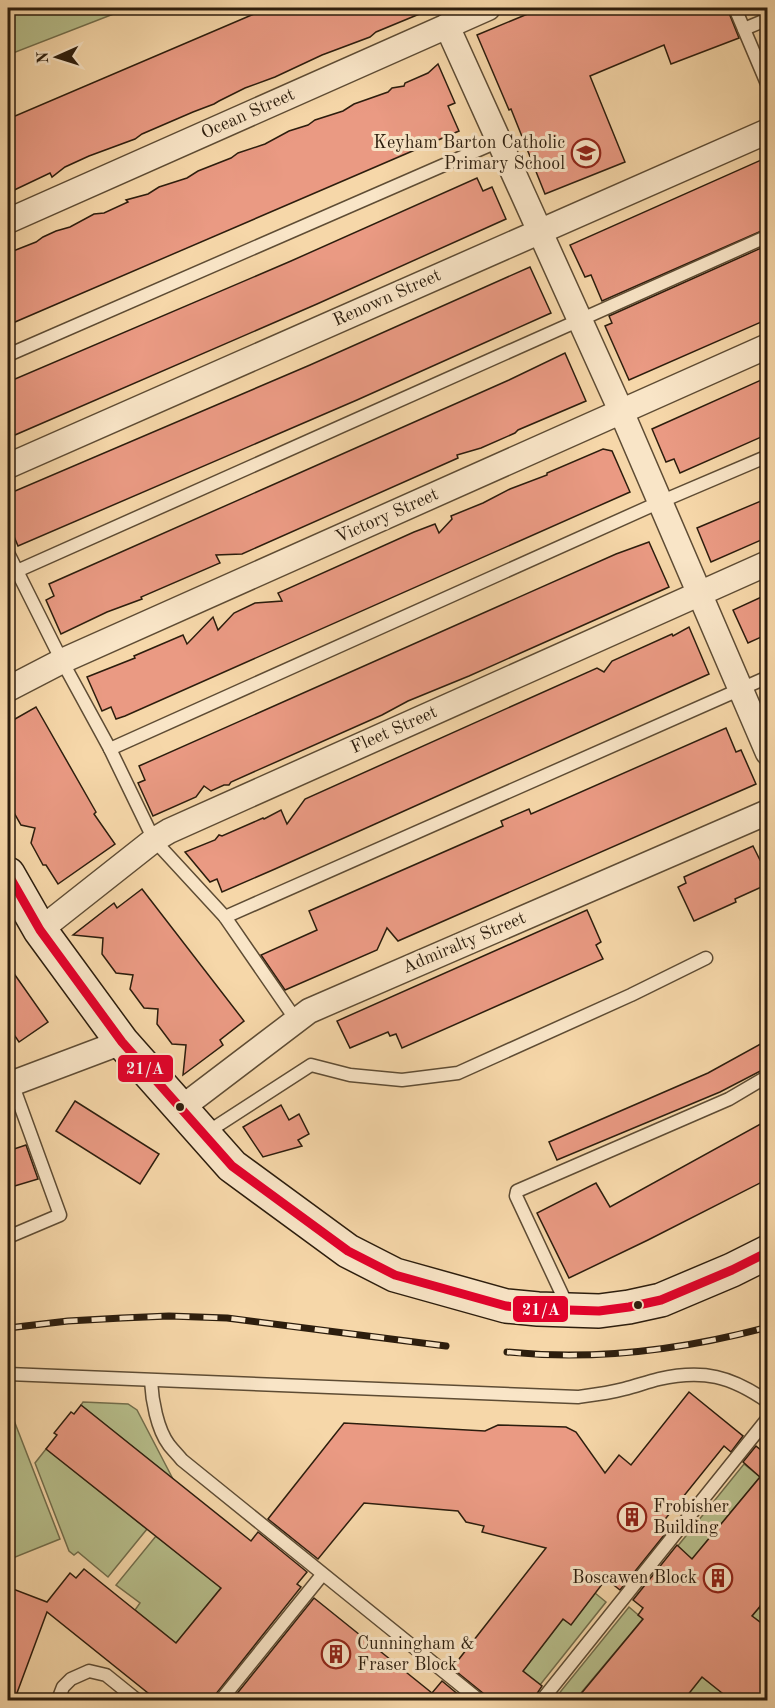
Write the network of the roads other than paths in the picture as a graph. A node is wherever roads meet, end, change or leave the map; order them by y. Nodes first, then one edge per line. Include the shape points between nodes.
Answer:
1 (488, 8) edge
2 (735, 8) edge
3 (768, 19) edge
4 (447, 26) junction
5 (744, 29) junction
6 (768, 86) edge
7 (768, 131) edge
8 (499, 141) junction
9 (8, 221) edge
10 (539, 231) junction
11 (768, 236) edge
12 (580, 320) junction
13 (768, 346) edge
14 (8, 355) edge
15 (621, 411) junction
16 (768, 456) edge
17 (8, 466) edge
18 (660, 502) junction
19 (8, 553) edge
20 (768, 563) edge
21 (17, 571) junction
22 (699, 593) junction
23 (62, 661) junction
24 (768, 677) edge
25 (8, 689) edge
26 (740, 689) junction
27 (110, 749) junction
28 (768, 753) edge
29 (768, 812) edge
30 (154, 840) junction
31 (8, 874) edge
32 (225, 917) junction
33 (40, 930) junction
34 (706, 958) dead end
35 (296, 1020) junction
36 (122, 1042) junction
37 (768, 1076) edge
38 (10, 1084) edge
39 (180, 1109) junction
40 (204, 1134) junction
41 (8, 1237) edge
42 (767, 1252) edge
43 (569, 1310) junction
44 (8, 1374) edge
45 (151, 1381) junction
46 (768, 1402) edge
47 (768, 1418) edge
48 (322, 1575) junction
49 (58, 1701) edge
50 (137, 1701) edge
51 (221, 1701) edge
52 (479, 1701) edge
53 (542, 1701) edge

1 - 4 street, Ocean Street
2 - 5 lane
3 - 5 lane
4 - 8 street
4 - 9 street, Ocean Street
5 - 6 lane
7 - 10 street, Renown Street
8 - 10 street
8 - 14 lane
10 - 12 street
10 - 17 street, Renown Street
11 - 12 lane
12 - 15 street
12 - 21 lane
13 - 15 street, Victory Street
15 - 18 street
15 - 23 street, Victory Street
16 - 18 lane
18 - 22 street
18 - 27 lane
19 - 21 lane
20 - 22 street, Fleet Street
21 - 23 lane
22 - 26 street
22 - 30 street, Fleet Street
23 - 25 street, Victory Street
23 - 27 lane
24 - 26 lane
26 - 28 street
26 - 32 lane
27 - 30 lane
29 - 35 street, Admiralty Street
30 - 32 lane
30 - 33 street, Fleet Street
31 - 33 main road
32 - 35 lane
33 - 36 main road
34 - 40 lane via 458,1073 402,1080 350,1075 311,1065
35 - 39 street, Admiralty Street
36 - 38 street
36 - 39 main road
37 - 43 lane via 729,1099 517,1191
38 - 41 lane via 60,1215
39 - 40 main road
40 - 43 main road via 232,1166 348,1251 395,1275 506,1305
42 - 43 main road via 662,1300 598,1311
44 - 45 lane
45 - 46 lane via 578,1397 699,1374 732,1381
45 - 48 lane via 158,1420 168,1443 182,1460
47 - 53 lane
48 - 51 lane
48 - 52 lane
49 - 50 lane via 71,1679 88,1671 106,1675

